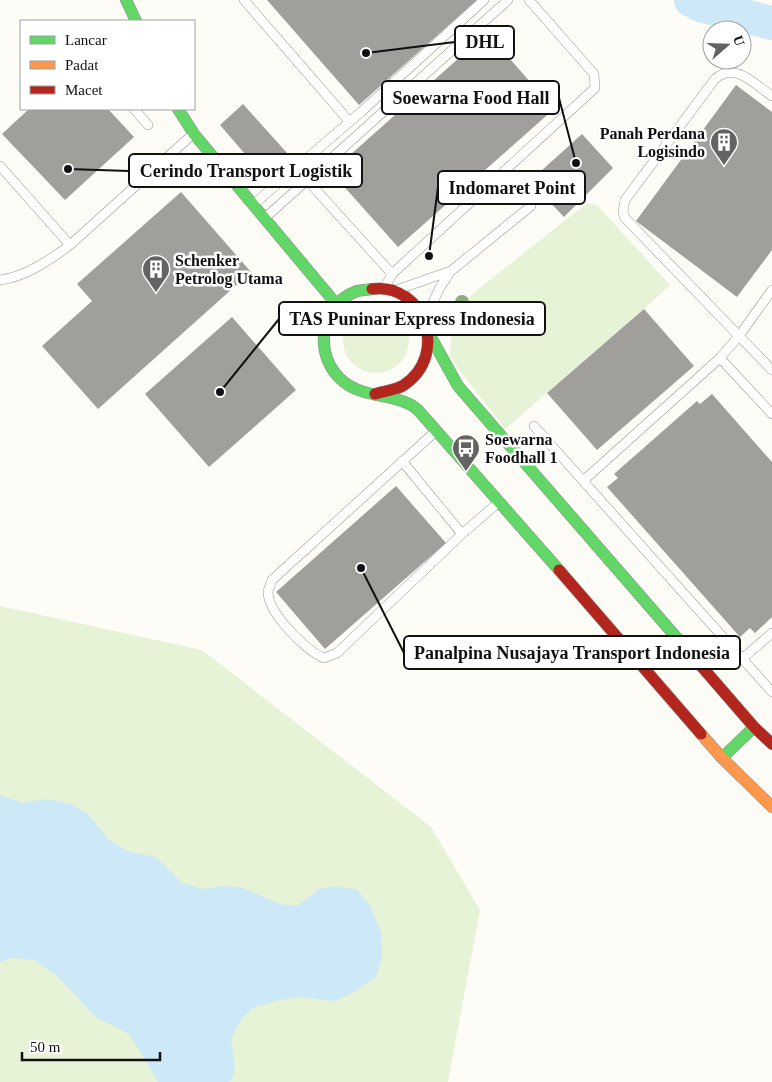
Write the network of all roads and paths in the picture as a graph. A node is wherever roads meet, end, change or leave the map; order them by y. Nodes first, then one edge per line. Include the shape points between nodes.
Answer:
1 (126, 0) edge
2 (244, 0) edge
3 (484, 0) edge
4 (508, 0) edge
5 (529, 0) edge
6 (136, 20) edge
7 (772, 96) edge
8 (135, 110) edge
9 (179, 110) edge
10 (349, 121) junction
11 (148, 125) dead end
12 (194, 134) junction
13 (0, 166) edge
14 (306, 180) junction
15 (254, 204) junction
16 (531, 206) dead end
17 (265, 218) junction
18 (70, 245) junction
19 (451, 271) junction
20 (392, 274) junction
21 (0, 280) edge
22 (389, 290) junction
23 (772, 290) edge
24 (337, 305) junction
25 (425, 321) junction
26 (428, 332) junction
27 (739, 336) junction
28 (720, 358) junction
29 (772, 370) edge
30 (375, 394) junction
31 (772, 414) edge
32 (534, 426) dead end
33 (437, 430) junction
34 (402, 461) junction
35 (583, 482) junction
36 (499, 502) junction
37 (462, 534) junction
38 (772, 633) edge
39 (742, 659) junction
40 (772, 692) edge
41 (754, 727) junction
42 (772, 744) edge
43 (722, 758) junction
44 (772, 807) edge

1 - 6 street
2 - 10 lane
3 - 10 lane
4 - 14 lane
5 - 20 lane via 594,74 595,88
7 - 27 lane via 740,74 720,74 623,206 625,218
8 - 11 lane
9 - 12 street
10 - 15 lane
12 - 15 street
12 - 18 lane
13 - 18 lane
14 - 17 lane
14 - 20 lane
15 - 17 street
16 - 19 lane
17 - 24 street
18 - 21 lane via 51,259
19 - 22 lane
19 - 25 lane
20 - 22 lane
22 - 24 street via 363,289
22 - 25 street via 412,302
23 - 27 lane
24 - 30 street via 330,314 324,335 330,367 336,376 354,389
25 - 26 street
26 - 30 street via 429,348 425,363 416,376 404,386
26 - 41 street via 458,386
27 - 28 lane
27 - 29 lane
28 - 31 lane
28 - 35 lane
30 - 33 street via 413,406
32 - 35 lane
33 - 34 lane
33 - 36 street
34 - 37 lane
34 - 37 lane via 272,580 268,591 270,601 299,641 324,658 337,653
35 - 39 lane
36 - 37 lane
36 - 43 street
38 - 39 lane
39 - 40 lane
41 - 42 street
41 - 43 street
43 - 44 street

